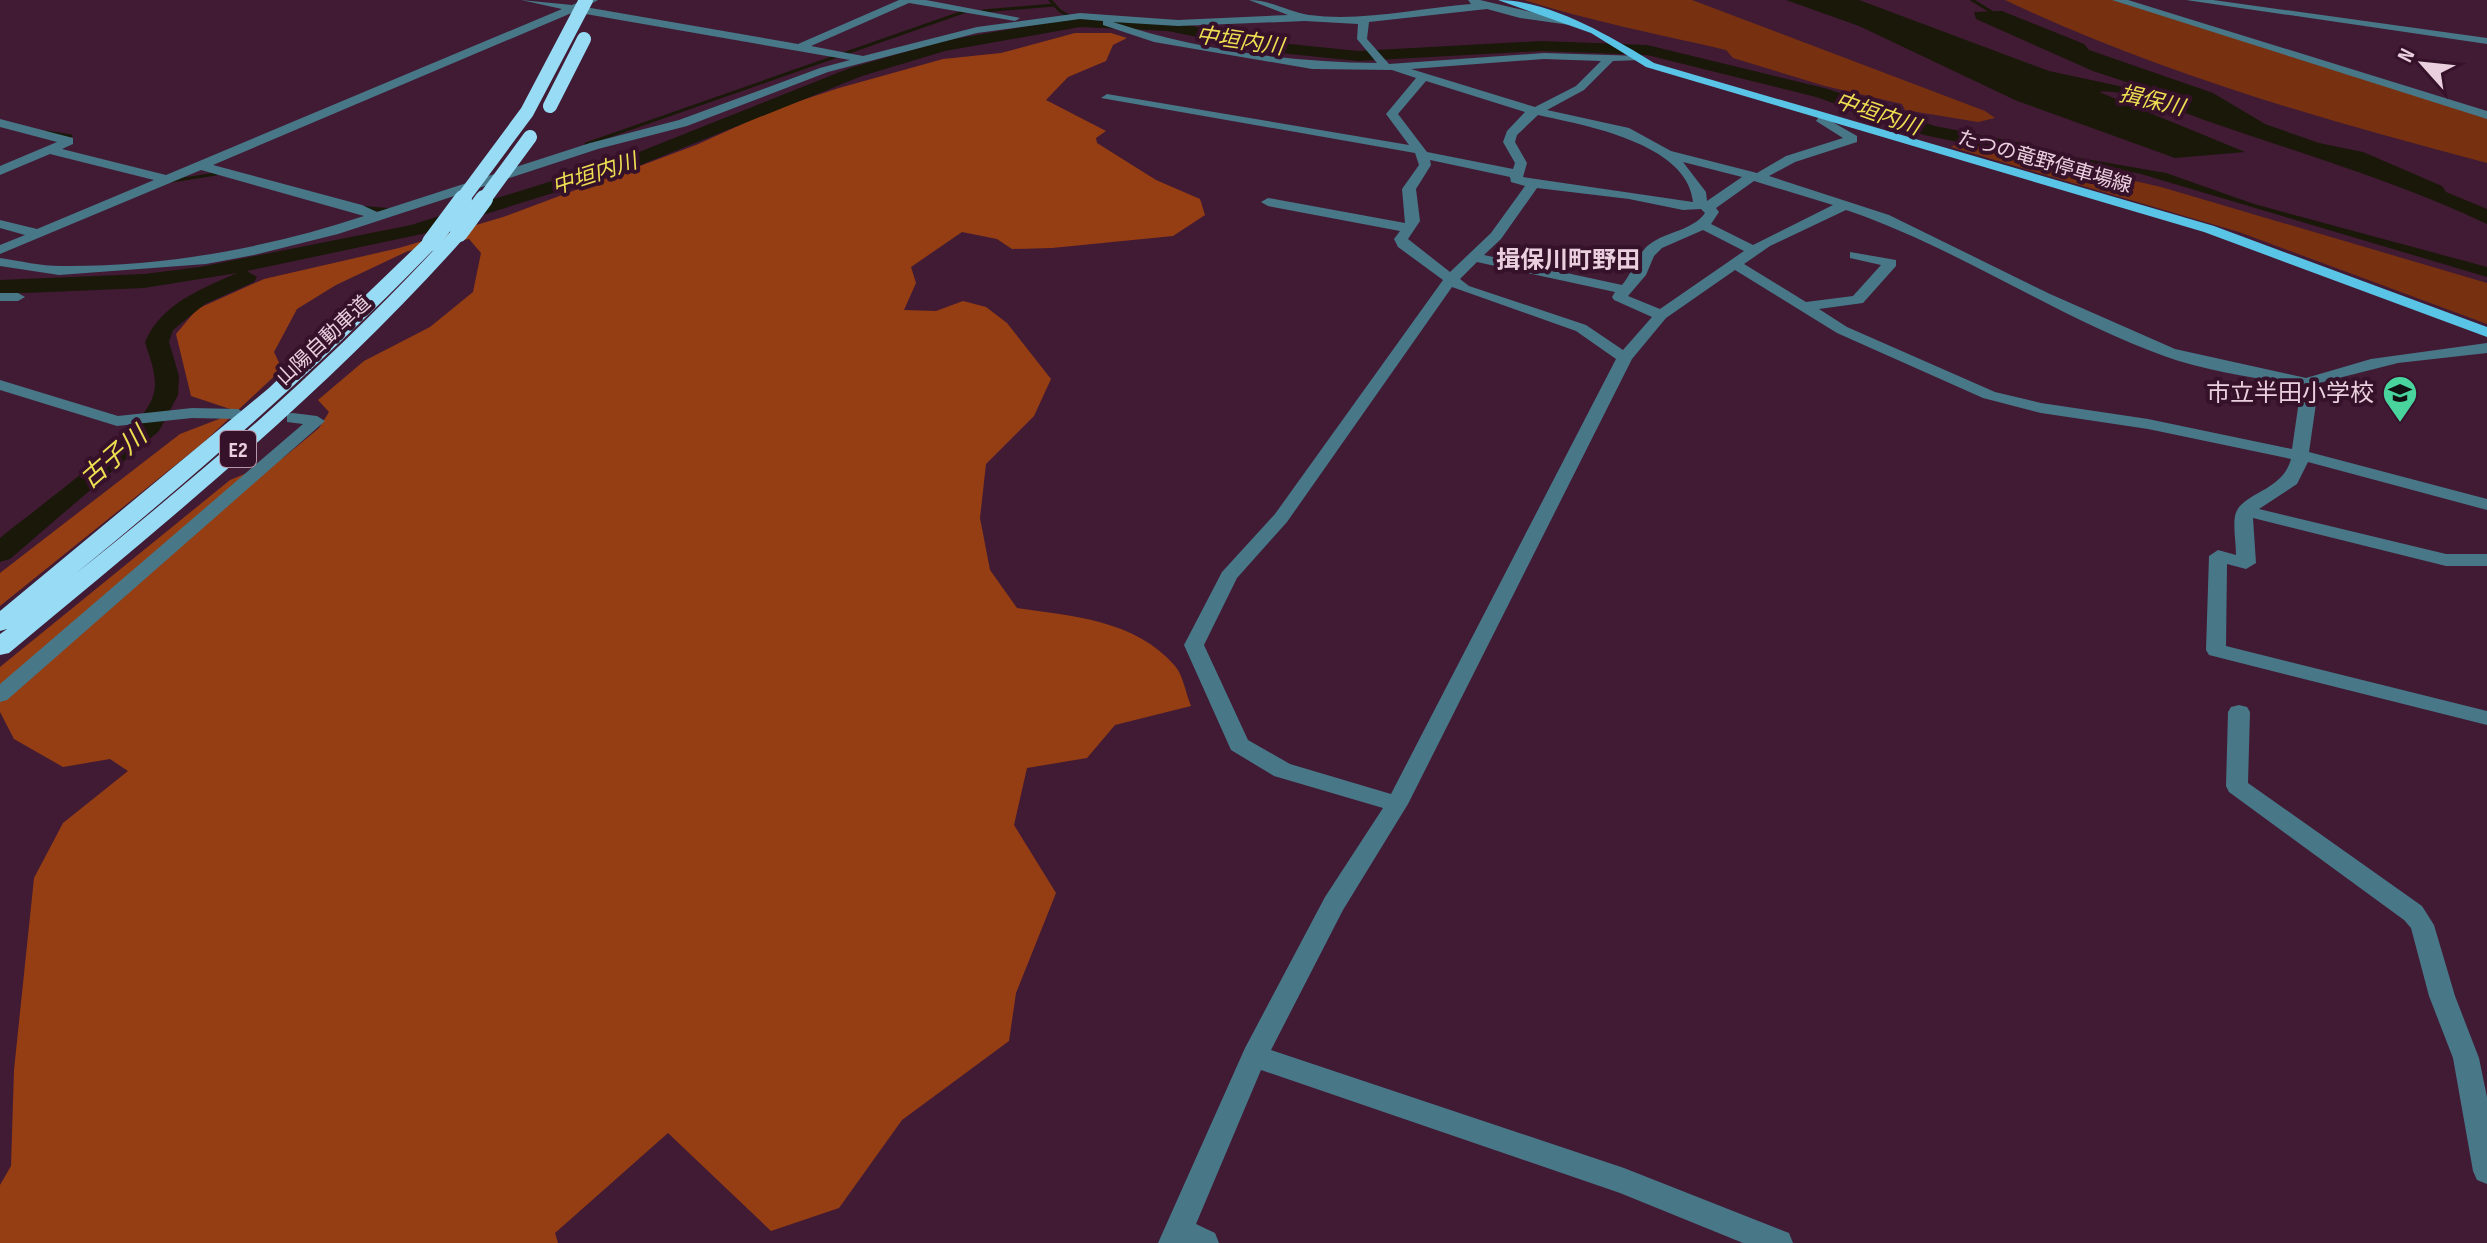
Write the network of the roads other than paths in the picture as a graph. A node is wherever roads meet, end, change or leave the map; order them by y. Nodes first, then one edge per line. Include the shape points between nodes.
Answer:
1 (526, 0) edge
2 (593, 0) edge
3 (601, 0) edge
4 (907, 0) edge
5 (1254, 0) edge
6 (1468, 0) edge
7 (1503, 0) edge
8 (2117, 0) edge
9 (2191, 0) edge
10 (575, 4) edge
11 (1485, 6) junction
12 (1060, 7) dead end
13 (1086, 17) junction
14 (1305, 18) junction
15 (1030, 21) junction
16 (1364, 21) junction
17 (1570, 22) junction
18 (2487, 41) edge
19 (798, 48) junction
20 (1634, 57) junction
21 (1610, 58) junction
22 (862, 60) junction
23 (1388, 67) junction
24 (1422, 78) junction
25 (1107, 98) dead end
26 (1535, 111) junction
27 (2487, 115) edge
28 (1825, 117) junction
29 (0, 123) edge
30 (51, 150) junction
31 (1420, 152) junction
32 (1672, 156) junction
33 (202, 166) junction
34 (0, 171) edge
35 (1517, 174) junction
36 (1755, 178) junction
37 (169, 180) junction
38 (1533, 184) junction
39 (1268, 202) dead end
40 (1704, 205) junction
41 (1845, 205) junction
42 (376, 217) junction
43 (0, 224) edge
44 (1703, 225) junction
45 (1408, 228) junction
46 (40, 234) junction
47 (0, 250) edge
48 (1754, 251) junction
49 (1855, 255) dead end
50 (1474, 257) junction
51 (0, 262) edge
52 (1736, 265) junction
53 (1450, 280) junction
54 (1624, 290) junction
55 (0, 297) edge
56 (18, 297) dead end
57 (1807, 306) junction
58 (1661, 315) junction
59 (2487, 332) edge
60 (2487, 348) edge
61 (1625, 358) junction
62 (2310, 384) junction
63 (0, 385) edge
64 (238, 414) dead end
65 (293, 418) dead end
66 (2299, 456) junction
67 (2487, 505) edge
68 (2246, 511) junction
69 (2487, 560) edge
70 (0, 623) edge
71 (0, 647) edge
72 (0, 695) edge
73 (2239, 712) dead end
74 (2487, 718) edge
75 (1397, 804) junction
76 (1254, 1056) junction
77 (2487, 1171) edge
78 (1185, 1239) edge
79 (1778, 1243) edge

1 - 10 street
2 - 10 street
3 - 71 highway, 山陽自動車道 / E2, bridge via 570,71 498,184 366,335
4 - 15 street
4 - 19 street
5 - 14 street
6 - 11 street
7 - 17 main road, たつの竜野停車場線
8 - 27 street
9 - 18 street
10 - 19 street
10 - 33 street
10 - 70 highway, 山陽自動車道 / E2, bridge via 527,112 431,242 342,334 269,399
11 - 16 street
11 - 17 street
12 - 13 street
13 - 14 street via 1178,23
13 - 15 street
13 - 23 street via 1277,62
14 - 16 street
15 - 22 street via 954,34
16 - 23 street via 1361,31 1368,48
17 - 20 main road, たつの竜野停車場線
19 - 22 street
20 - 21 street
20 - 28 main road, たつの竜野停車場線
21 - 23 street via 1520,56
21 - 26 street via 1580,88
22 - 42 street via 683,123 594,146
23 - 24 street
24 - 26 street
24 - 31 street via 1392,114
25 - 31 street
26 - 32 street via 1625,131
26 - 35 street via 1511,134 1509,142 1521,163
28 - 36 street via 1822,121 1853,139 1816,149
28 - 59 main road, たつの竜野停車場線 via 2209,229
29 - 30 street via 68,139
30 - 34 street
30 - 37 street
31 - 35 street
31 - 45 street via 1425,165 1409,189 1414,213
32 - 36 street
32 - 40 street
33 - 37 street
33 - 42 street
35 - 38 street via 1516,179
36 - 40 street
36 - 41 street
37 - 46 street
38 - 40 street
38 - 50 street
39 - 45 street
40 - 44 street via 1712,212
41 - 48 street
41 - 62 street via 1901,225 2170,353
42 - 51 street via 206,260 59,271
43 - 46 street
44 - 48 street
44 - 54 street via 1657,245
45 - 53 street via 1403,244
46 - 47 street
48 - 52 street
49 - 57 street via 1891,263 1858,300
50 - 53 street
50 - 54 street
52 - 57 street
52 - 58 street
53 - 61 street via 1501,304 1581,328
53 - 75 street via 1281,518 1229,576 1194,645 1239,745 1282,770
54 - 58 street via 1619,297
55 - 56 street
57 - 66 street via 1877,349 1989,395
58 - 61 street
60 - 62 street via 2336,372
61 - 75 street
62 - 66 street
63 - 64 street via 117,421
65 - 72 street via 317,421
66 - 67 street
66 - 68 street via 2291,483
68 - 69 street via 2446,560
68 - 74 street via 2246,563 2218,556 2216,650
73 - 77 street via 2237,786 2413,913 2422,925 2470,1073
75 - 76 street via 1334,904
76 - 78 street
76 - 79 street via 1624,1181

